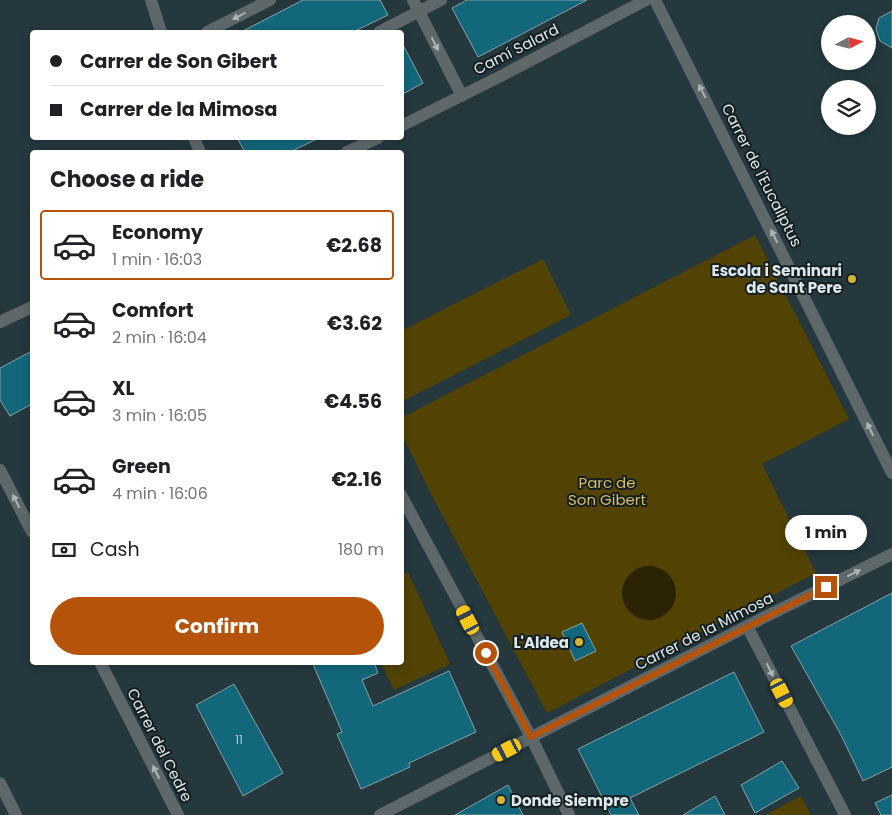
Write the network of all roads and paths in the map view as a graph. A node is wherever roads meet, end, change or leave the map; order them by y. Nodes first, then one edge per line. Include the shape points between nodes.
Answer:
1 (151, 0) edge
2 (270, 0) edge
3 (441, 0) edge
4 (646, 0) edge
5 (655, 0) edge
6 (416, 6) edge
7 (160, 30) edge
8 (211, 30) edge
9 (381, 30) edge
10 (462, 96) junction
11 (404, 125) edge
12 (374, 140) edge
13 (351, 150) edge
14 (30, 308) edge
15 (0, 322) edge
16 (0, 470) edge
17 (892, 472) edge
18 (404, 501) edge
19 (30, 528) edge
20 (892, 554) edge
21 (747, 626) junction
22 (102, 665) edge
23 (531, 737) junction
24 (0, 783) edge
25 (16, 815) edge
26 (178, 815) edge
27 (380, 815) edge
28 (569, 815) edge
29 (845, 815) edge

1 - 7 street
2 -> 8 street
3 - 6 street
4 - 10 street, Camí Salard
17 -> 5 street, Carrer de l'Eucaliptus
6 - 9 street
6 -> 10 street
10 - 11 street, Camí Salard
12 - 13 street
14 - 15 street
19 -> 16 street
18 - 23 street
21 -> 20 street, Carrer de la Mimosa
21 - 23 street, Carrer de la Mimosa
21 -> 29 street
26 -> 22 street, Carrer del Cedre
23 - 27 street, Carrer de la Mimosa
23 - 28 street
24 - 25 street

